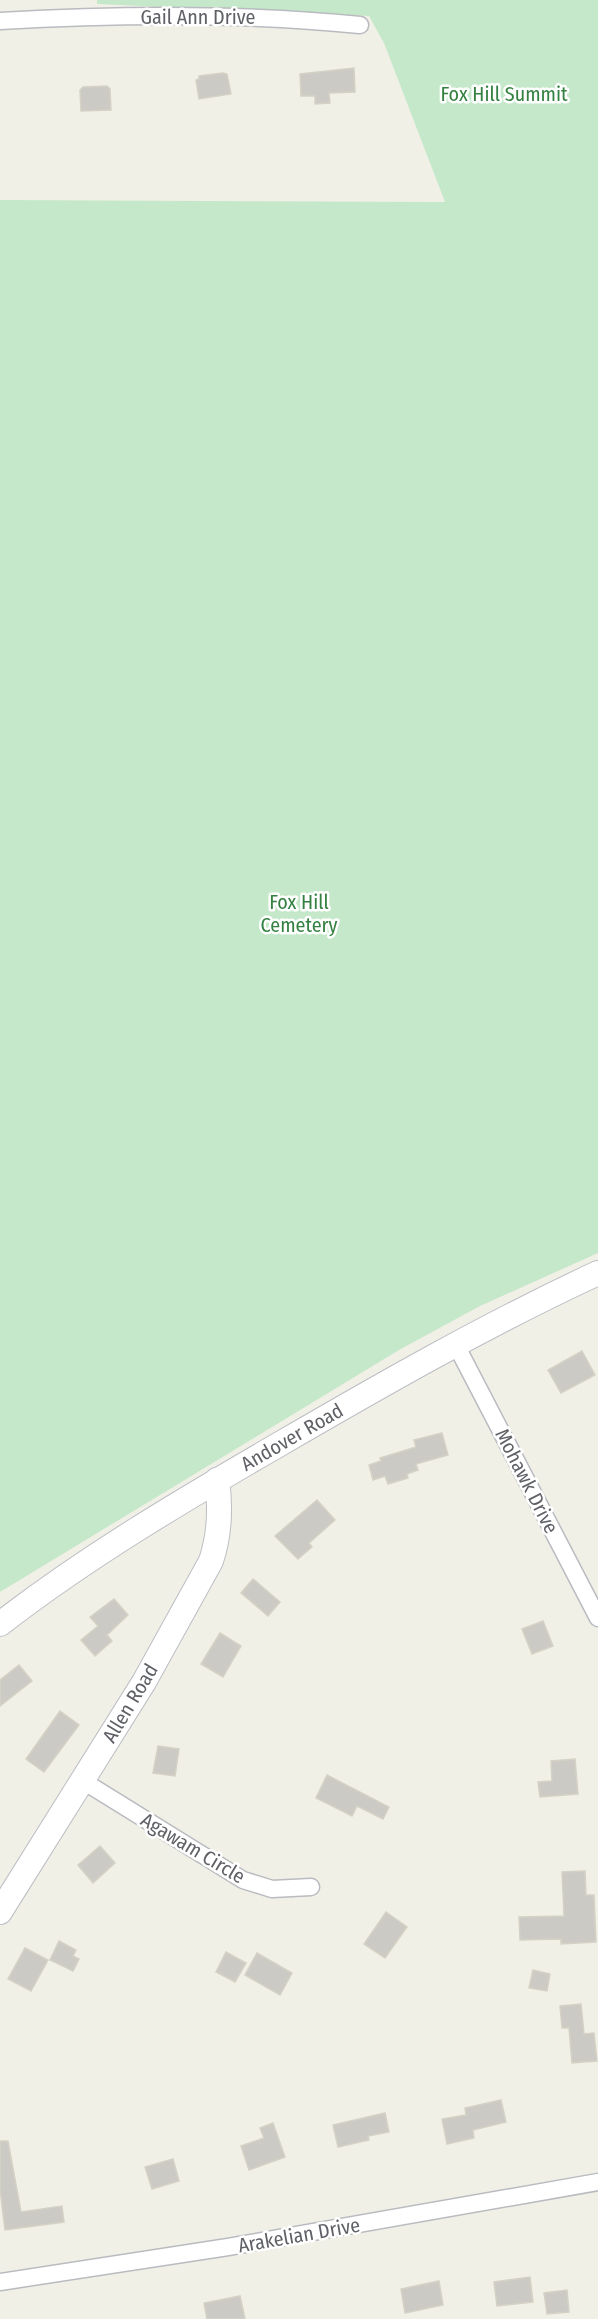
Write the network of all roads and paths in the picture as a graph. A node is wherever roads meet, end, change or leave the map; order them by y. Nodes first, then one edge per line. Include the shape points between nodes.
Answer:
1 (0, 21) edge
2 (360, 25) dead end
3 (598, 1273) edge
4 (455, 1343) junction
5 (217, 1480) junction
6 (598, 1618) edge
7 (0, 1624) edge
8 (83, 1780) junction
9 (311, 1887) dead end
10 (0, 1912) edge
11 (598, 2182) edge
12 (0, 2282) edge

1 - 2 street, Gail Ann Drive via 228,16
3 - 4 main road, Andover Road
4 - 5 main road, Andover Road
4 - 6 street, Mohawk Drive
5 - 7 main road, Andover Road via 98,1554
5 - 8 main road, Allen Road via 218,1540 211,1561 144,1682
8 - 9 street, Agawam Circle via 243,1880 272,1889
8 - 10 main road, Allen Road
11 - 12 street, Arakelian Drive via 228,2247

